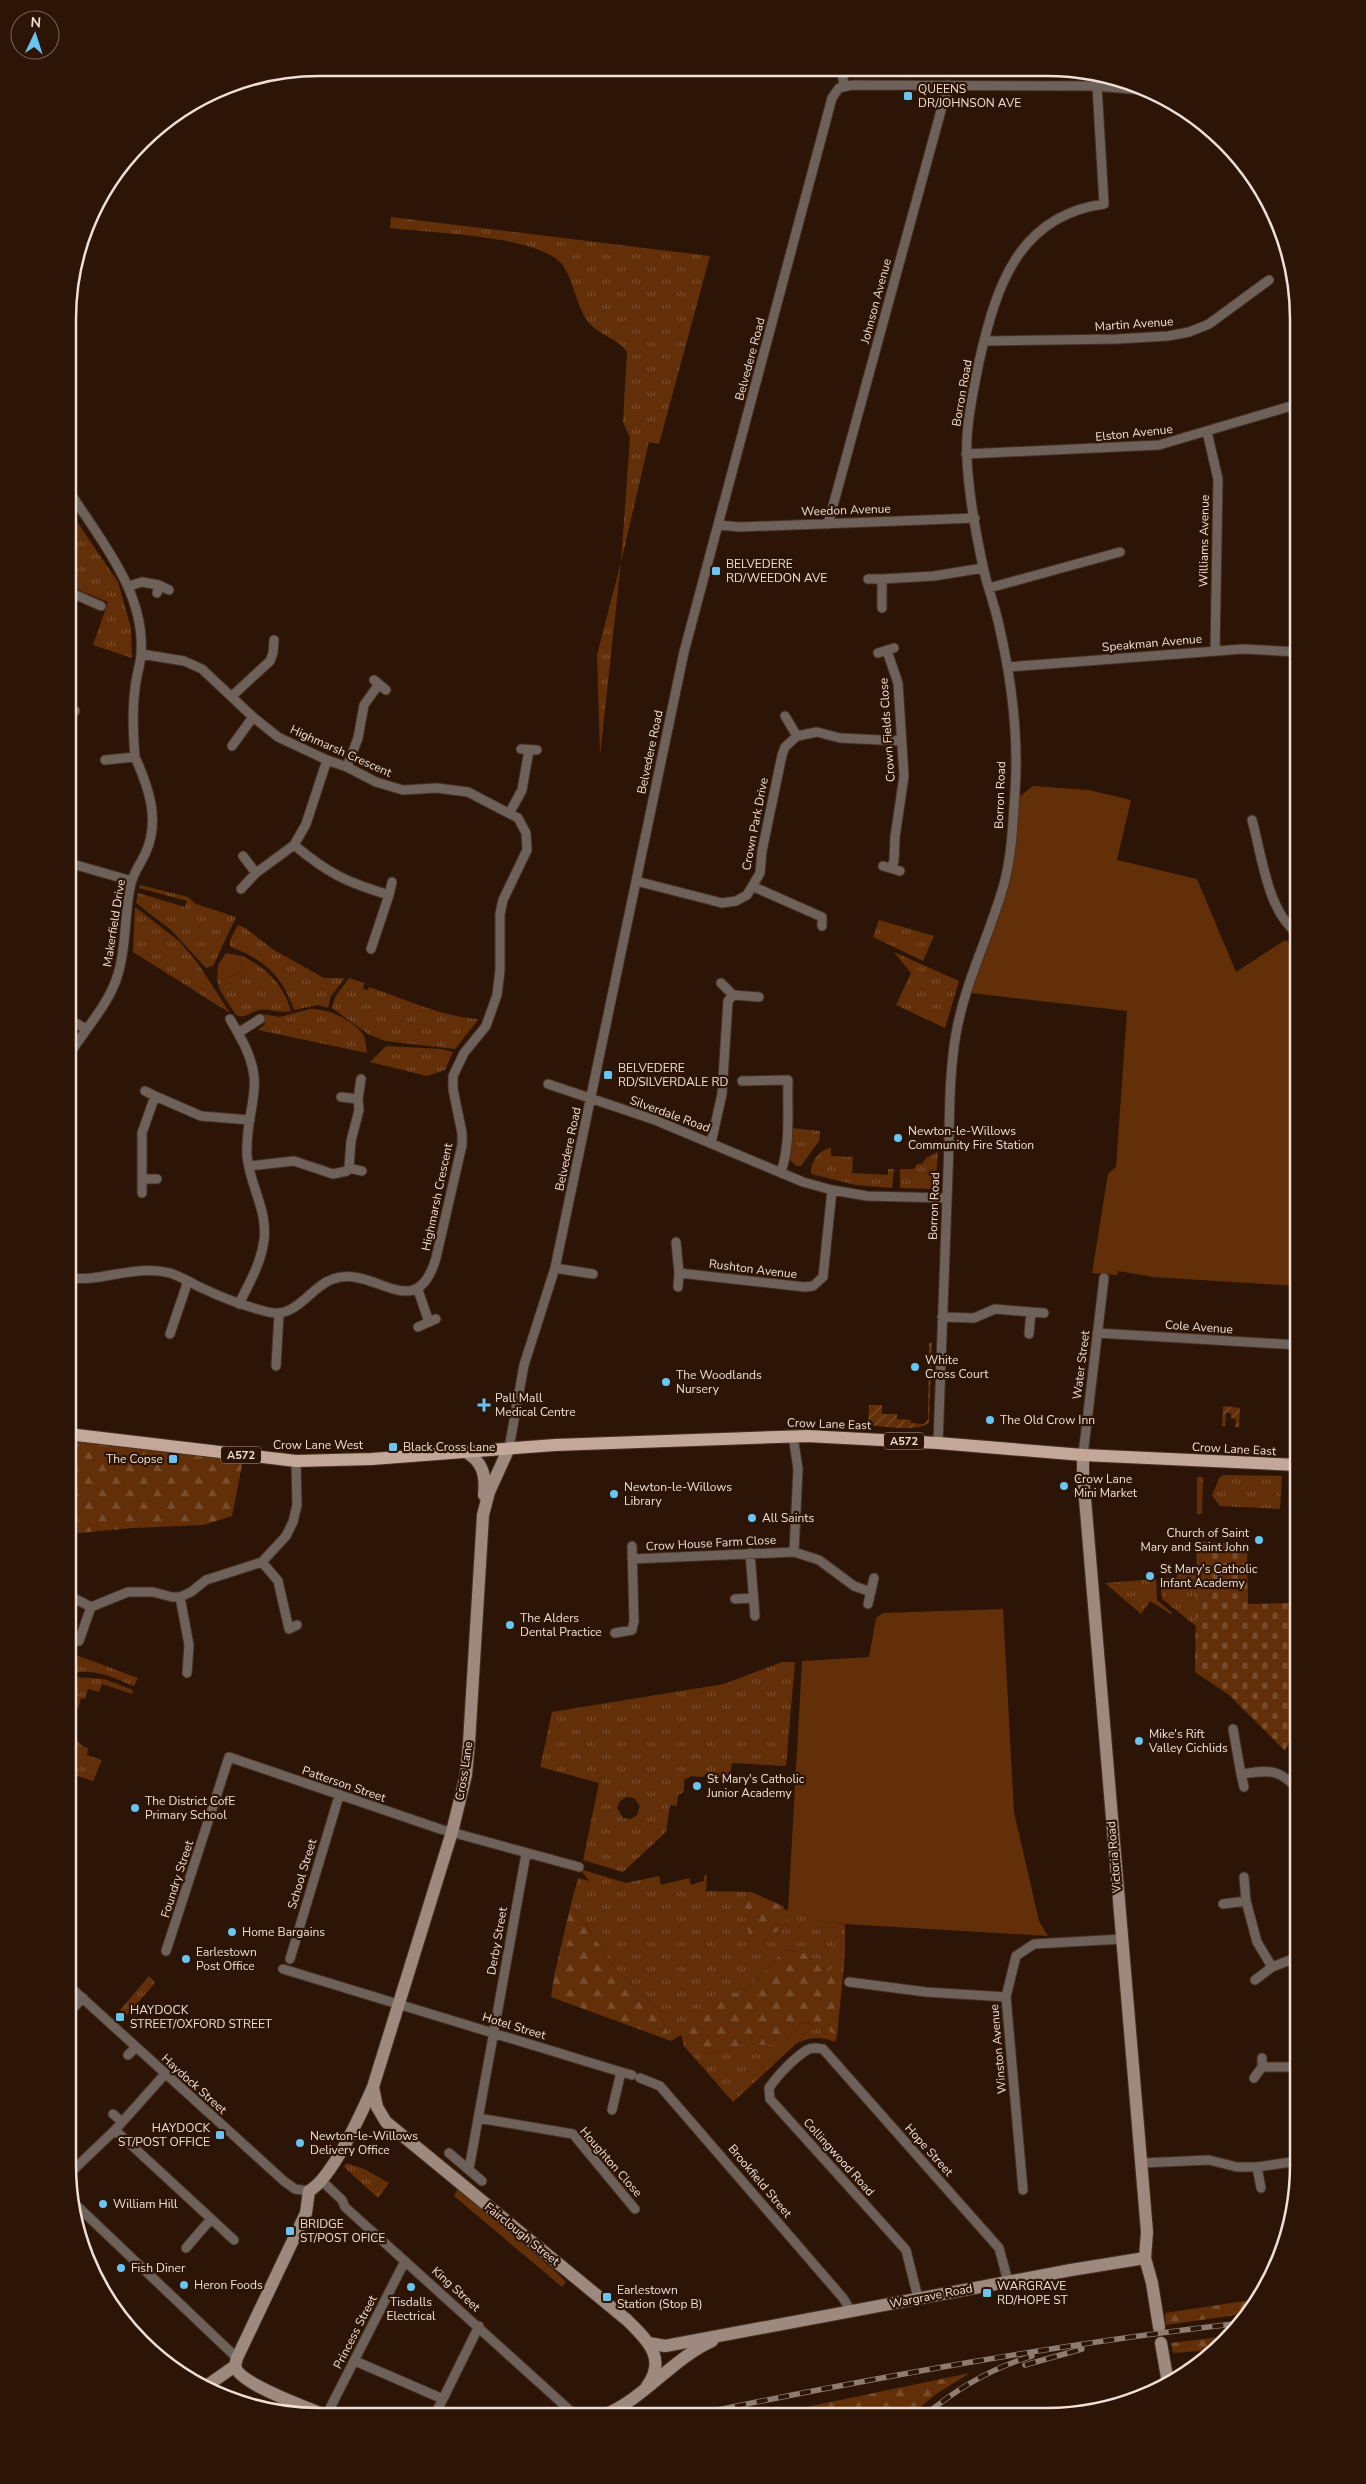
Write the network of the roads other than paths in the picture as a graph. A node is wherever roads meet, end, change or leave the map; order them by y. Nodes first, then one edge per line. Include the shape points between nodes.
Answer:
1 (843, 76) edge
2 (948, 85) junction
3 (844, 86) junction
4 (1097, 86) junction
5 (1122, 88) edge
6 (1269, 280) dead end
7 (984, 341) junction
8 (1290, 406) edge
9 (1207, 432) junction
10 (966, 454) junction
11 (76, 502) edge
12 (975, 518) junction
13 (828, 524) junction
14 (718, 525) junction
15 (1120, 552) dead end
16 (984, 568) junction
17 (868, 579) dead end
18 (882, 579) junction
19 (129, 586) junction
20 (989, 588) junction
21 (169, 590) dead end
22 (76, 595) edge
23 (102, 606) dead end
24 (882, 608) dead end
25 (274, 640) dead end
26 (886, 651) dead end
27 (1214, 651) junction
28 (1290, 651) edge
29 (141, 654) junction
30 (1008, 667) junction
31 (379, 685) dead end
32 (232, 696) junction
33 (784, 716) dead end
34 (253, 717) junction
35 (797, 736) junction
36 (901, 741) junction
37 (232, 746) dead end
38 (529, 750) dead end
39 (135, 757) junction
40 (105, 760) dead end
41 (327, 760) junction
42 (347, 766) junction
43 (510, 812) junction
44 (1252, 820) dead end
45 (294, 845) junction
46 (243, 856) dead end
47 (76, 865) edge
48 (891, 868) dead end
49 (256, 873) junction
50 (132, 881) junction
51 (636, 881) junction
52 (392, 882) dead end
53 (754, 887) junction
54 (241, 889) dead end
55 (389, 896) junction
56 (823, 918) dead end
57 (1290, 926) edge
58 (371, 949) dead end
59 (722, 983) dead end
60 (733, 995) junction
61 (759, 997) dead end
62 (230, 1019) dead end
63 (260, 1019) dead end
64 (76, 1023) edge
65 (86, 1029) junction
66 (238, 1033) junction
67 (76, 1044) edge
68 (361, 1079) dead end
69 (742, 1082) dead end
70 (548, 1084) dead end
71 (145, 1091) dead end
72 (154, 1096) junction
73 (340, 1097) dead end
74 (358, 1099) junction
75 (591, 1099) junction
76 (250, 1120) junction
77 (711, 1143) junction
78 (249, 1166) junction
79 (349, 1168) junction
80 (362, 1171) dead end
81 (780, 1172) junction
82 (142, 1178) junction
83 (157, 1179) dead end
84 (832, 1190) junction
85 (142, 1193) dead end
86 (947, 1198) junction
87 (676, 1242) dead end
88 (555, 1268) junction
89 (679, 1273) junction
90 (593, 1274) dead end
91 (76, 1278) edge
92 (1104, 1278) dead end
93 (188, 1281) junction
94 (678, 1287) dead end
95 (418, 1290) junction
96 (239, 1304) junction
97 (1031, 1312) junction
98 (1044, 1313) dead end
99 (279, 1314) junction
100 (942, 1317) junction
101 (418, 1327) dead end
102 (1097, 1332) junction
103 (170, 1334) dead end
104 (1029, 1334) dead end
105 (1290, 1344) edge
106 (276, 1366) dead end
107 (76, 1435) edge
108 (793, 1436) junction
109 (938, 1443) junction
110 (509, 1448) junction
111 (464, 1451) junction
112 (1084, 1455) junction
113 (296, 1460) junction
114 (1290, 1465) edge
115 (483, 1515) junction
116 (632, 1546) dead end
117 (794, 1552) junction
118 (750, 1553) junction
119 (632, 1559) junction
120 (262, 1562) junction
121 (874, 1578) dead end
122 (871, 1592) junction
123 (180, 1597) junction
124 (753, 1598) junction
125 (76, 1599) edge
126 (735, 1599) dead end
127 (868, 1604) dead end
128 (91, 1607) junction
129 (755, 1616) dead end
130 (292, 1630) dead end
131 (615, 1633) dead end
132 (79, 1641) dead end
133 (187, 1673) dead end
134 (1233, 1729) dead end
135 (229, 1757) joint
136 (1241, 1774) junction
137 (1290, 1782) edge
138 (1244, 1787) dead end
139 (339, 1796) junction
140 (452, 1832) junction
141 (526, 1854) junction
142 (579, 1867) dead end
143 (1244, 1877) dead end
144 (1246, 1902) junction
145 (1223, 1904) dead end
146 (1122, 1939) junction
147 (166, 1951) dead end
148 (290, 1959) dead end
149 (1290, 1959) edge
150 (1272, 1967) junction
151 (283, 1969) dead end
152 (1255, 1980) dead end
153 (849, 1982) dead end
154 (76, 1992) edge
155 (1006, 1997) junction
156 (83, 1998) junction
157 (398, 2004) junction
158 (76, 2005) edge
159 (494, 2033) junction
160 (136, 2047) junction
161 (814, 2048) joint
162 (128, 2055) dead end
163 (1290, 2066) edge
164 (622, 2072) junction
165 (165, 2074) junction
166 (636, 2077) joint
167 (1254, 2078) dead end
168 (372, 2087) junction
169 (612, 2110) dead end
170 (113, 2114) dead end
171 (478, 2118) junction
172 (122, 2122) junction
173 (386, 2122) junction
174 (356, 2124) junction
175 (116, 2130) junction
176 (450, 2153) dead end
177 (1290, 2161) edge
178 (1142, 2163) junction
179 (76, 2167) edge
180 (1257, 2167) junction
181 (469, 2169) junction
182 (322, 2181) junction
183 (482, 2181) dead end
184 (1261, 2188) dead end
185 (1023, 2190) dead end
186 (309, 2191) junction
187 (80, 2209) edge
188 (635, 2209) dead end
189 (211, 2219) junction
190 (234, 2240) dead end
191 (186, 2248) dead end
192 (1145, 2258) junction
193 (406, 2261) junction
194 (1008, 2281) junction
195 (918, 2298) junction
196 (851, 2311) junction
197 (479, 2326) junction
198 (1158, 2326) dead end
199 (732, 2332) junction
200 (649, 2343) junction
201 (1161, 2343) dead end
202 (355, 2361) junction
203 (236, 2362) junction
204 (1167, 2376) edge
205 (211, 2382) edge
206 (647, 2386) junction
207 (443, 2399) junction
208 (294, 2401) junction
209 (292, 2406) edge
210 (308, 2407) edge
211 (330, 2408) edge
212 (439, 2408) edge
213 (567, 2408) edge
214 (618, 2408) edge

1 - 3 street
2 - 3 street
2 - 4 street
2 - 13 street, Johnson Avenue
3 - 14 street, Belvedere Road via 832,98
4 - 5 street
4 - 7 street, Borron Road via 1104,204 1072,213 1024,247 1001,282
6 - 7 street, Martin Avenue via 1208,324 1189,332 1117,339
7 - 10 street, Borron Road
8 - 9 street, Elston Avenue
9 - 10 street, Elston Avenue via 1159,445 1128,448
9 - 27 street, Williams Avenue via 1218,479
10 - 12 street, Borron Road
11 - 19 street, Makerfield Drive
12 - 13 street, Weedon Avenue
12 - 16 street, Borron Road
13 - 14 street, Weedon Avenue
14 - 51 street, Belvedere Road via 684,652
15 - 20 street
16 - 18 street via 934,576
16 - 20 street, Borron Road
17 - 18 street
18 - 24 street
19 - 21 street via 142,582
19 - 29 street, Makerfield Drive via 139,619
20 - 30 street, Borron Road
22 - 23 street
25 - 32 street via 270,661
26 - 36 street, Crown Fields Close via 898,682
27 - 28 street, Speakman Avenue
27 - 30 street, Speakman Avenue
29 - 32 street, Highmarsh Crescent via 194,665 208,673
29 - 39 street, Makerfield Drive via 132,727
30 - 86 street, Borron Road via 1016,778 1008,860 1004,884 965,993 955,1036
31 - 42 street via 364,705 358,738
32 - 34 street, Highmarsh Crescent
33 - 35 street
34 - 37 street
34 - 41 street, Highmarsh Crescent via 278,737
35 - 36 street via 817,732 840,738
35 - 53 street, Crown Park Drive via 782,755 760,873
36 - 48 street, Crown Fields Close via 904,788
38 - 43 street via 522,790
39 - 40 street
39 - 50 street, Makerfield Drive via 145,780 153,818 150,841
41 - 42 street, Highmarsh Crescent
41 - 45 street via 306,824
42 - 43 street, Highmarsh Crescent via 376,782 403,790 437,788 468,792
43 - 95 street, Highmarsh Crescent via 523,826 527,850 503,900 500,914 500,970 492,1016 464,1053 453,1076 452,1089 462,1145 431,1275
44 - 57 street via 1274,902
45 - 49 street
45 - 55 street via 322,869 349,883
46 - 49 street
47 - 50 street
49 - 54 street
50 - 65 street, Makerfield Drive via 118,975 110,994
51 - 53 street, Crown Park Drive via 722,903 742,898
51 - 75 street, Belvedere Road
52 - 55 street
53 - 56 street
55 - 58 street
59 - 60 street
60 - 61 street
60 - 77 street via 728,1001 722,1094
62 - 66 street
63 - 66 street
64 - 65 street
65 - 67 street, Makerfield Drive
66 - 76 street via 254,1068 256,1094
68 - 74 street
69 - 81 street via 788,1080 787,1137
70 - 75 street, Silverdale Road
71 - 72 street
72 - 76 street via 200,1116
72 - 82 street via 142,1133
73 - 74 street
74 - 79 street
75 - 77 street, Silverdale Road
75 - 88 street, Belvedere Road
76 - 78 street
77 - 81 street, Silverdale Road
78 - 79 street via 286,1160 302,1162 333,1174
78 - 96 street via 262,1212 264,1238 260,1259
79 - 80 street
81 - 84 street, Silverdale Road
82 - 83 street
82 - 85 street
84 - 86 street, Silverdale Road via 867,1196
84 - 89 street, Rushton Avenue via 823,1277 813,1286
86 - 100 street, Borron Road
87 - 89 street
88 - 90 street
88 - 110 street, Belvedere Road via 524,1365
89 - 94 street
91 - 93 street via 147,1270 172,1274
92 - 102 street, Water Street
93 - 96 street
93 - 103 street
95 - 99 street via 404,1291 357,1278 339,1277 322,1284
95 - 101 street via 433,1320
96 - 99 street
97 - 98 street
97 - 100 street via 994,1309 968,1318
97 - 104 street
99 - 106 street
100 - 109 street, Borron Road
102 - 105 street, Cole Avenue
102 - 112 street, Water Street
107 - 113 main road, Crow Lane West / A572
108 - 109 main road, Crow Lane East / A572
108 - 110 main road, Crow Lane East / A572
108 - 117 street, Crow House Farm Close via 798,1476
109 - 112 main road, Crow Lane East / A572
110 - 111 main road, Crow Lane West / A572
110 - 115 street, Cross Lane via 489,1492
111 - 113 main road, Crow Lane West / A572 via 372,1459
111 - 115 street via 479,1461 484,1474
112 - 114 main road, Crow Lane East / A572
112 - 146 street, Victoria Road via 1083,1475
113 - 120 street via 293,1522 286,1536
115 - 140 street, Cross Lane via 466,1775
116 - 119 street, Crow House Farm Close
117 - 118 street, Crow House Farm Close
117 - 122 street via 819,1560 854,1586
118 - 119 street, Crow House Farm Close
118 - 124 street
119 - 131 street, Crow House Farm Close via 632,1630
120 - 123 street via 206,1580
120 - 130 street via 278,1582
121 - 122 street
122 - 127 street
123 - 128 street via 128,1592
123 - 133 street via 189,1645
124 - 126 street
124 - 129 street
125 - 128 street
128 - 132 street
134 - 136 street
135 - 139 street, Patterson Street
135 - 147 street, Foundry Street
136 - 137 street via 1267,1770
136 - 138 street
139 - 140 street, Patterson Street
139 - 148 street, School Street
140 - 141 street, Patterson Street
140 - 157 street, Cross Lane
141 - 142 street, Patterson Street
141 - 159 street, Derby Street
143 - 144 street
144 - 145 street
144 - 150 street via 1257,1942
146 - 155 street, Winston Avenue via 1034,1944 1016,1956
146 - 178 street, Victoria Road
149 - 150 street
150 - 152 street
151 - 157 street, Hotel Street
153 - 155 street via 926,1992
154 - 156 street, Haydock Street
155 - 185 street, Winston Avenue
156 - 158 street
156 - 160 street, Haydock Street
157 - 159 street, Hotel Street
157 - 168 street, Cross Lane
159 - 164 street, Hotel Street
159 - 171 street, Derby Street
160 - 162 street
160 - 165 street, Haydock Street
161 - 194 street, Hope Street via 823,2050 999,2248
161 - 195 street, Collingwood Road via 807,2049 774,2079 769,2088 770,2099 906,2250
163 - 167 street via 1283,2068 1262,2063
164 - 166 street, Hotel Street
164 - 169 street
165 - 172 street
165 - 186 street, Haydock Street via 285,2182 295,2189
166 - 196 street, Brookfield Street via 660,2086 844,2298
168 - 173 street, Fairclough Street via 377,2107
168 - 174 street, Cross Lane
170 - 172 street
171 - 181 street, Derby Street
171 - 188 street, Houghton Close via 573,2134
172 - 175 street
173 - 174 street via 370,2119
173 - 200 street, Fairclough Street via 627,2320
174 - 182 street, Cross Lane
175 - 179 street
175 - 189 street
176 - 181 street
177 - 180 street
178 - 180 street via 1208,2160 1237,2167
178 - 192 street, Victoria Road via 1148,2239
180 - 184 street
181 - 183 street
182 - 186 street
182 - 193 street, King Street
186 - 203 street via 306,2214
187 - 203 street
189 - 190 street
189 - 191 street
192 - 194 street, Wargrave Road
192 - 198 street
193 - 197 street, King Street
193 - 202 street, Princess Street
194 - 195 street, Wargrave Road
195 - 196 street, Wargrave Road
196 - 199 street, Wargrave Road
197 - 207 street
197 - 213 street, King Street
199 - 200 street, Wargrave Road via 665,2346
199 - 206 street via 701,2346
200 - 206 street, Fairclough Street via 655,2367
201 - 204 street
202 - 207 street
202 - 211 street, Princess Street
203 - 205 street
203 - 208 street via 238,2374 249,2382
206 - 214 street
207 - 212 street
208 - 209 street
208 - 210 street

